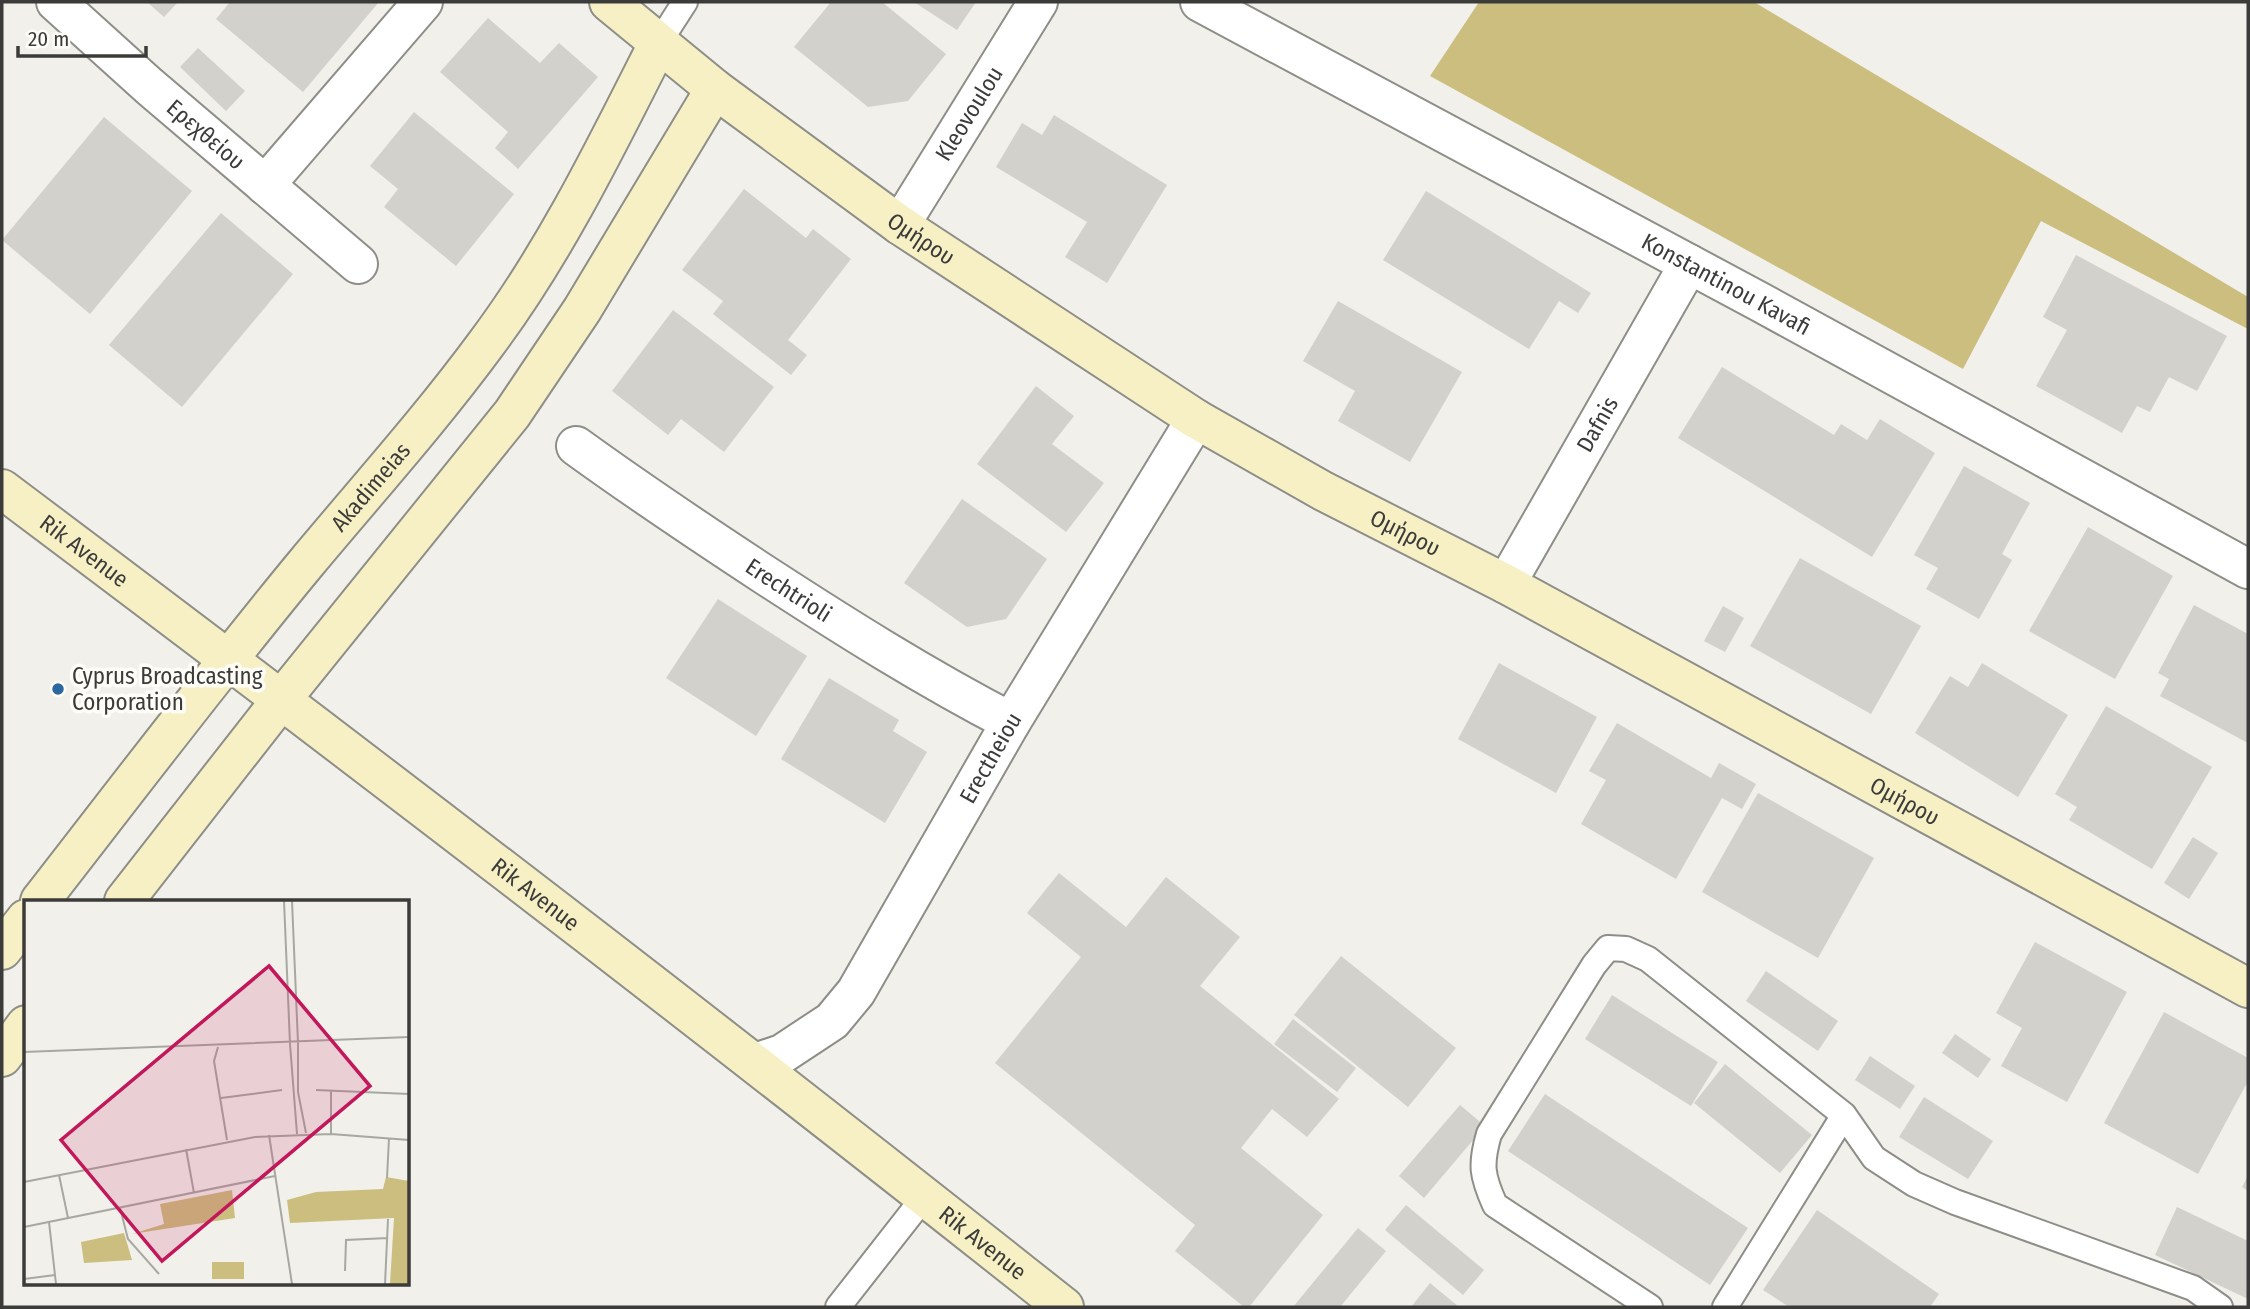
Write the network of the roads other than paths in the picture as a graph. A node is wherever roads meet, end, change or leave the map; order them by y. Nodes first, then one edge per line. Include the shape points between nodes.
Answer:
1 (56, 2) edge
2 (423, 2) edge
3 (609, 2) edge
4 (685, 2) edge
5 (1038, 2) edge
6 (1200, 2) edge
7 (658, 44) junction
8 (715, 89) junction
9 (265, 185) junction
10 (900, 225) junction
11 (358, 264) dead end
12 (1689, 264) junction
13 (1196, 419) junction
14 (576, 446) dead end
15 (2, 489) edge
16 (2243, 556) edge
17 (1506, 584) junction
18 (229, 659) junction
19 (281, 700) junction
20 (1011, 722) junction
21 (41, 900) edge
22 (125, 900) edge
23 (24, 922) edge
24 (2, 950) edge
25 (2248, 988) edge
26 (24, 1028) edge
27 (2, 1056) edge
28 (755, 1063) junction
29 (1844, 1115) junction
30 (925, 1196) junction
31 (838, 1307) edge
32 (1064, 1307) edge
33 (1650, 1307) edge
34 (1725, 1307) edge
35 (2220, 1307) edge

1 - 9 street, Ερεχθείου
2 - 9 street
3 - 7 street, Ομήρου
4 - 7 lane
5 - 10 street, Kleovoulou
6 - 12 street, Konstantinou Kavafi
7 - 8 street, Ομήρου
7 - 18 street, Akadimeias via 584,189 487,344
8 - 10 street, Ομήρου
8 - 19 street via 582,310 512,414
9 - 11 street, Ερεχθείου
10 - 13 street, Ομήρου
12 - 16 street, Konstantinou Kavafi
12 - 17 street, Dafnis
13 - 17 street, Ομήρου
13 - 20 street, Erectheiou
14 - 20 street, Erechtrioli via 818,610
15 - 18 street, Rik Avenue
17 - 25 street, Ομήρου
18 - 19 street, Rik Avenue
18 - 21 street, Akadimeias
19 - 22 street
19 - 28 street, Rik Avenue
20 - 28 street, Erectheiou via 856,992 832,1021 782,1054
23 - 24 street
26 - 27 street
28 - 30 street, Rik Avenue
29 - 33 lane via 1647,959 1626,949 1608,948 1489,1134 1483,1170 1495,1205
29 - 34 lane
29 - 35 lane via 1874,1158 1914,1184 2193,1289
30 - 31 lane
30 - 32 street, Rik Avenue

